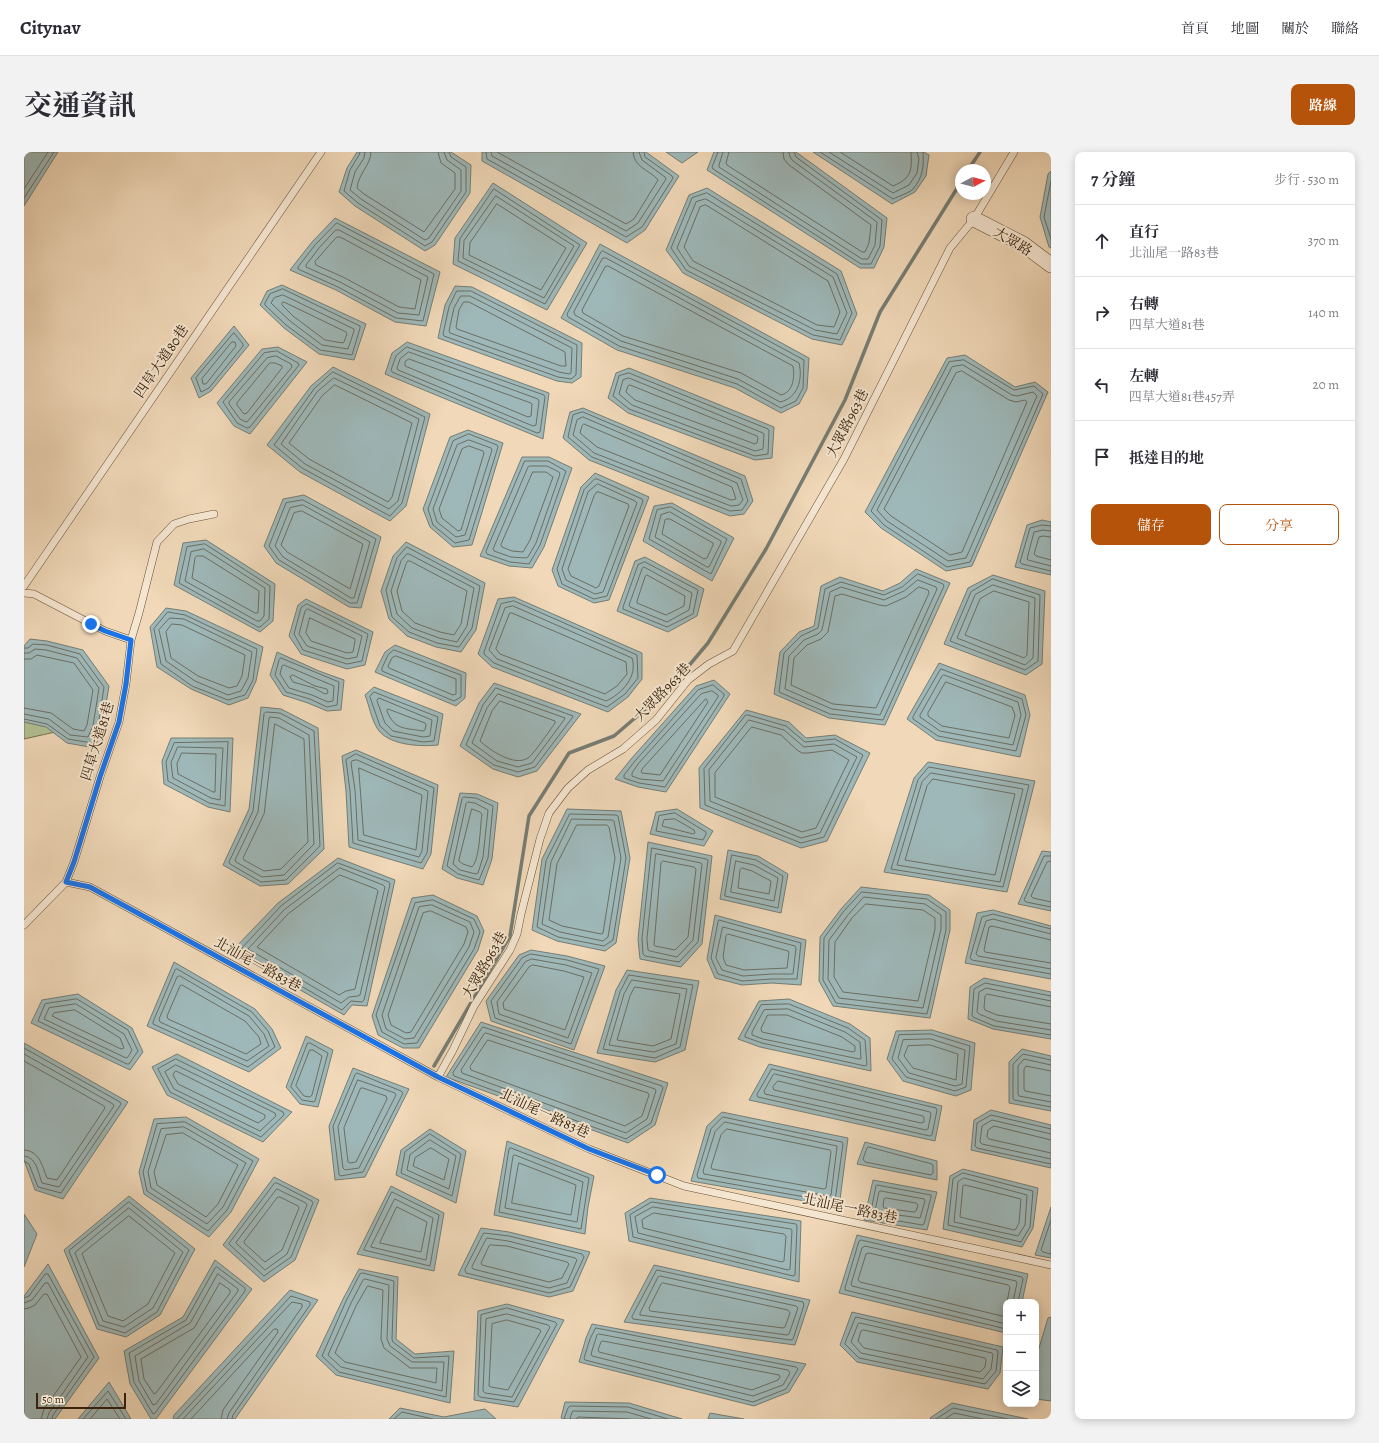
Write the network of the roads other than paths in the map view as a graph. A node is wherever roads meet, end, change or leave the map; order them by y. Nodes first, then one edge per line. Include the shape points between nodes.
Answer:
1 (320, 152) edge
2 (1014, 152) edge
3 (974, 219) junction
4 (1051, 265) edge
5 (214, 514) dead end
6 (24, 586) edge
7 (24, 593) edge
8 (131, 640) junction
9 (66, 882) junction
10 (24, 925) edge
11 (438, 1077) junction
12 (1051, 1265) edge

1 - 6 lane, 四草大道80巷
2 - 3 lane, 大眾路963巷
3 - 4 street, 大眾路 via 1022,244
3 - 11 lane, 大眾路963巷 via 950,248 844,459 733,651 709,664 688,680 656,720 623,749 588,770 568,788 549,813 540,839 517,934 510,950 474,1006
5 - 8 lane, 四草大道81巷 via 174,524 157,542
7 - 8 lane via 34,594 105,631
8 - 9 lane, 四草大道81巷 via 119,722
9 - 10 lane, 四草大道81巷
9 - 11 lane, 北汕尾一路83巷 via 90,887
11 - 12 lane, 北汕尾一路83巷 via 589,1149 684,1186

